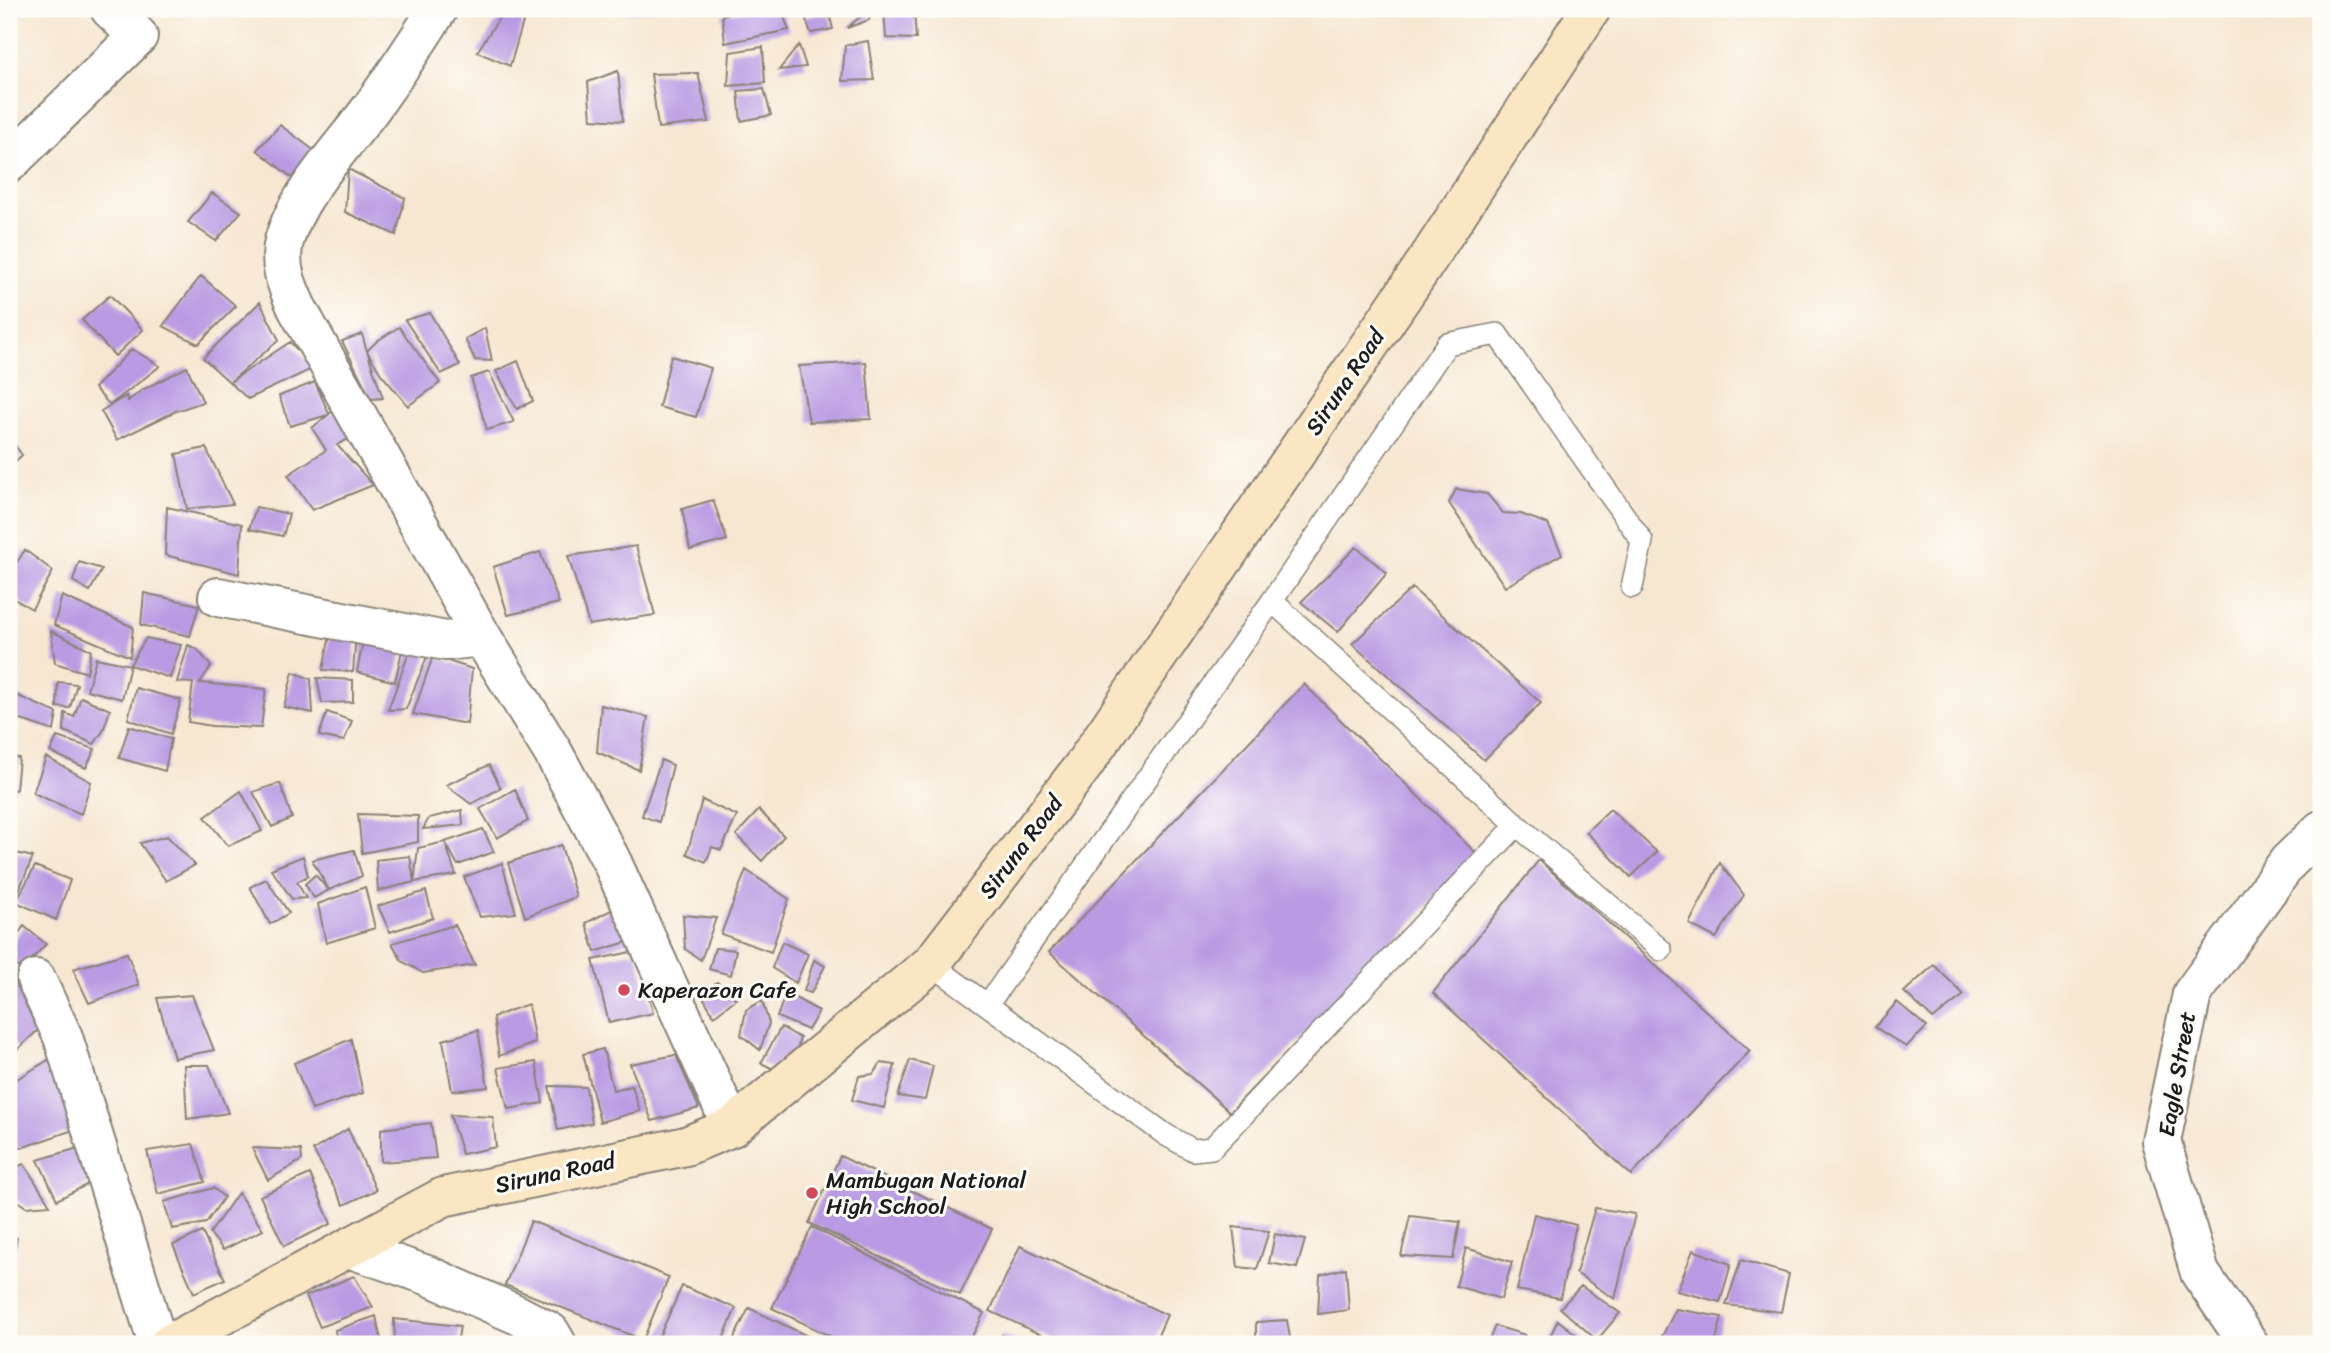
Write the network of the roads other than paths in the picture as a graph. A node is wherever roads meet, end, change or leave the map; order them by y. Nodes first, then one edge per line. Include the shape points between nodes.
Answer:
1 (110, 9) edge
2 (438, 9) edge
3 (1591, 9) edge
4 (9, 163) edge
5 (1632, 587) dead end
6 (218, 597) dead end
7 (1272, 601) junction
8 (482, 637) junction
9 (1517, 825) junction
10 (2321, 830) edge
11 (1661, 950) dead end
12 (931, 964) junction
13 (36, 979) dead end
14 (988, 1004) junction
15 (732, 1127) junction
16 (348, 1248) junction
17 (159, 1344) edge
18 (169, 1344) edge
19 (557, 1344) edge
20 (2249, 1344) edge

1 - 4 street via 138,36
2 - 8 street via 293,216 284,244 283,276
3 - 12 street, Siruna Road via 1426,262 1083,766
5 - 7 lane via 1642,541 1497,334 1447,344
6 - 8 street via 446,641
7 - 9 lane
7 - 14 lane
8 - 15 street via 554,754 611,860
9 - 11 lane
9 - 14 lane via 1212,1148 1194,1150 1166,1135
10 - 20 street, Eagle Street via 2288,862 2192,994 2161,1141 2200,1273
12 - 14 lane
12 - 15 street, Siruna Road
13 - 17 street via 63,1037
15 - 16 street, Siruna Road via 685,1146 443,1197
16 - 18 street, Siruna Road
16 - 19 street via 427,1275 518,1315 550,1332

